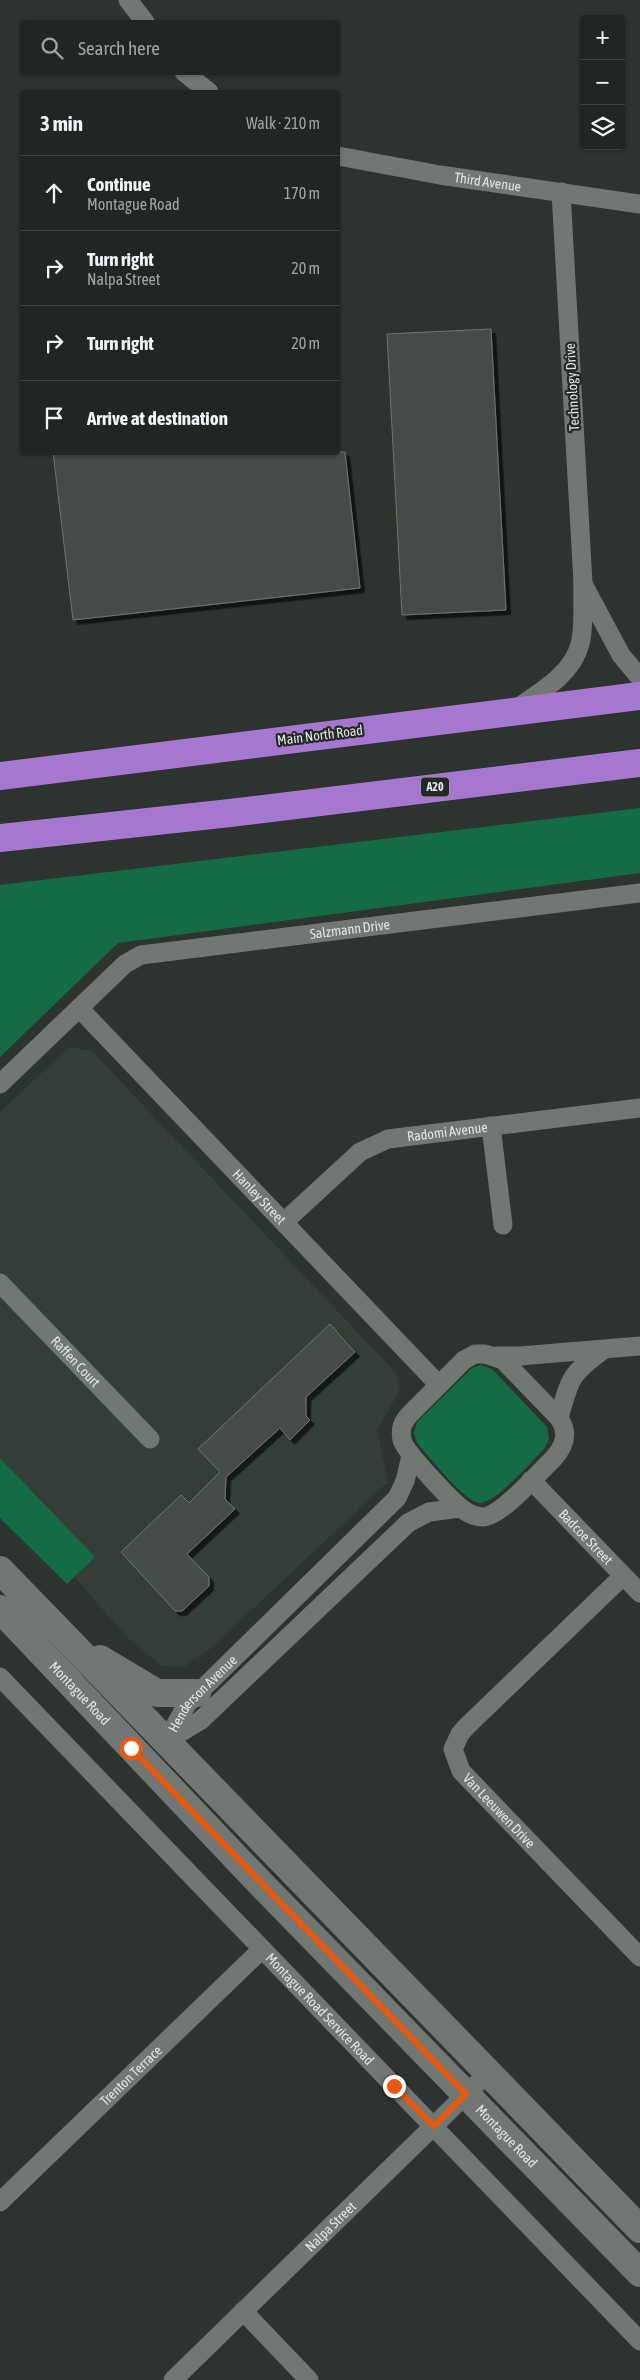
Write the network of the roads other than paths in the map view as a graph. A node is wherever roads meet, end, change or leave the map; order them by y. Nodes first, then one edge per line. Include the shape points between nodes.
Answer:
1 (128, 0) edge
2 (143, 12) edge
3 (188, 75) edge
4 (206, 90) edge
5 (340, 156) edge
6 (561, 192) junction
7 (640, 204) edge
8 (583, 583) junction
9 (640, 678) edge
10 (640, 696) edge
11 (514, 711) junction
12 (640, 763) edge
13 (0, 776) edge
14 (0, 838) edge
15 (640, 893) edge
16 (79, 1008) junction
17 (0, 1084) edge
18 (640, 1108) edge
19 (492, 1126) junction
20 (284, 1222) junction
21 (503, 1225) dead end
22 (0, 1283) edge
23 (640, 1346) edge
24 (603, 1350) junction
25 (496, 1356) junction
26 (439, 1385) junction
27 (559, 1418) junction
28 (150, 1439) dead end
29 (411, 1456) junction
30 (532, 1480) junction
31 (460, 1508) junction
32 (0, 1570) edge
33 (624, 1576) junction
34 (640, 1593) edge
35 (0, 1609) edge
36 (68, 1640) junction
37 (0, 1677) edge
38 (198, 1693) junction
39 (166, 1741) junction
40 (145, 1762) junction
41 (262, 1949) junction
42 (640, 1957) edge
43 (488, 2073) junction
44 (466, 2094) junction
45 (434, 2126) junction
46 (0, 2202) edge
47 (640, 2229) edge
48 (640, 2273) edge
49 (243, 2311) junction
50 (640, 2341) edge
51 (173, 2380) edge
52 (309, 2380) edge

1 - 2 street
3 - 4 street
5 - 6 street, Third Avenue
6 - 7 street, Third Avenue
6 - 8 street, Technology Drive
8 - 9 street, Technology Drive via 621,655
8 - 11 street, Technology Drive via 580,644 575,656 554,683
10 - 11 highway, Main North Road
11 - 13 highway, Main North Road
12 - 14 highway, A20
15 - 16 street, Salzmann Drive via 141,955 125,964
16 - 17 street
16 - 20 street, Hanley Street
18 - 19 street, Radomi Avenue
19 - 20 street, Radomi Avenue via 388,1139 373,1145 360,1152
19 - 21 street
20 - 26 street, Hanley Street
22 - 28 street, Raffen Court
23 - 24 street
24 - 25 street
24 - 27 street via 571,1378
25 - 26 street via 475,1354 464,1360
25 - 27 street via 516,1371
26 - 29 street via 402,1425 402,1440
27 - 30 street via 565,1426 564,1444
29 - 31 street
29 - 38 street, Henderson Avenue via 397,1498
30 - 31 street via 492,1515 474,1516
30 - 33 street, Badcoe Street
31 - 39 street, Henderson Avenue via 429,1512 408,1523 201,1720
32 - 36 main road, Montague Road
33 - 34 street, Badcoe Street
33 - 42 street, Van Leeuwen Drive via 466,1727 454,1749 461,1771
35 - 40 main road, Montague Road
36 - 38 main road via 157,1693
36 - 39 main road, Montague Road
37 - 41 street, Montague Road Service Road
38 - 39 street, Henderson Avenue via 187,1704
39 - 40 main road
39 - 43 main road, Montague Road
40 - 44 main road, Montague Road
41 - 45 street, Montague Road Service Road
41 - 46 street, Trenton Terrace
43 - 44 street, Nalpa Street
43 - 47 main road, Montague Road
44 - 45 street, Nalpa Street
44 - 48 main road, Montague Road
45 - 49 street, Nalpa Street
45 - 50 street, Montague Road Service Road
49 - 51 street, Nalpa Street
49 - 52 street

